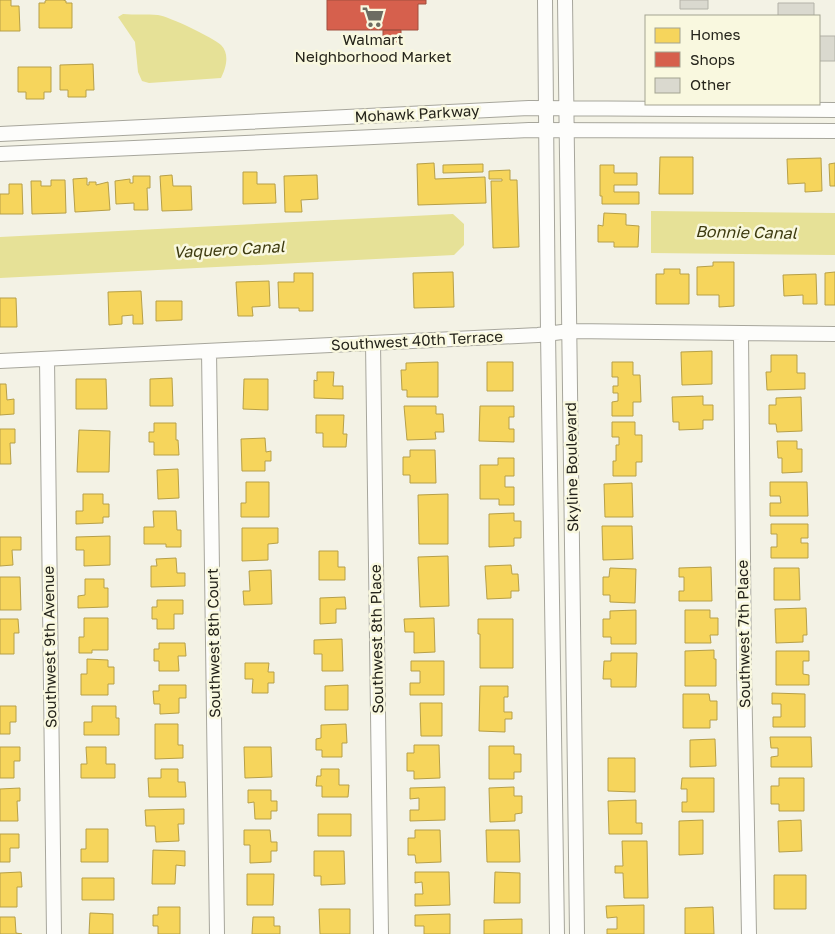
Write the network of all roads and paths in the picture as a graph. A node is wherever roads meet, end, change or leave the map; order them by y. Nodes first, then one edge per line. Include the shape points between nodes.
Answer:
1 (545, 0) edge
2 (565, 0) edge
3 (545, 107) junction
4 (566, 108) junction
5 (835, 110) edge
6 (545, 130) junction
7 (567, 130) junction
8 (835, 131) edge
9 (0, 134) edge
10 (0, 154) edge
11 (570, 331) junction
12 (548, 333) junction
13 (741, 334) junction
14 (835, 334) edge
15 (373, 343) junction
16 (209, 351) junction
17 (47, 359) junction
18 (0, 361) edge
19 (54, 934) edge
20 (217, 934) edge
21 (381, 934) edge
22 (557, 934) edge
23 (577, 934) edge
24 (750, 934) edge

1 - 3 street, Skyline Boulevard
2 - 4 street, Skyline Boulevard
3 - 4 street, Mohawk Parkway
3 - 6 street, Skyline Boulevard
3 - 9 street, Mohawk Parkway
4 - 5 street, Mohawk Parkway
4 - 7 street, Skyline Boulevard
6 - 7 street, Mohawk Parkway
6 - 10 street, Mohawk Parkway
6 - 12 street, Skyline Boulevard
7 - 8 street, Mohawk Parkway
7 - 11 street, Skyline Boulevard
11 - 12 street, Southwest 40th Terrace
11 - 13 street, Southwest 40th Terrace
11 - 23 street, Skyline Boulevard
12 - 15 street, Southwest 40th Terrace
12 - 22 street, Skyline Boulevard
13 - 14 street, Southwest 40th Terrace
13 - 24 street, Southwest 7th Place
15 - 16 street, Southwest 40th Terrace
15 - 21 street, Southwest 8th Place
16 - 17 street, Southwest 40th Terrace
16 - 20 street, Southwest 8th Court
17 - 18 street, Southwest 40th Terrace
17 - 19 street, Southwest 9th Avenue

